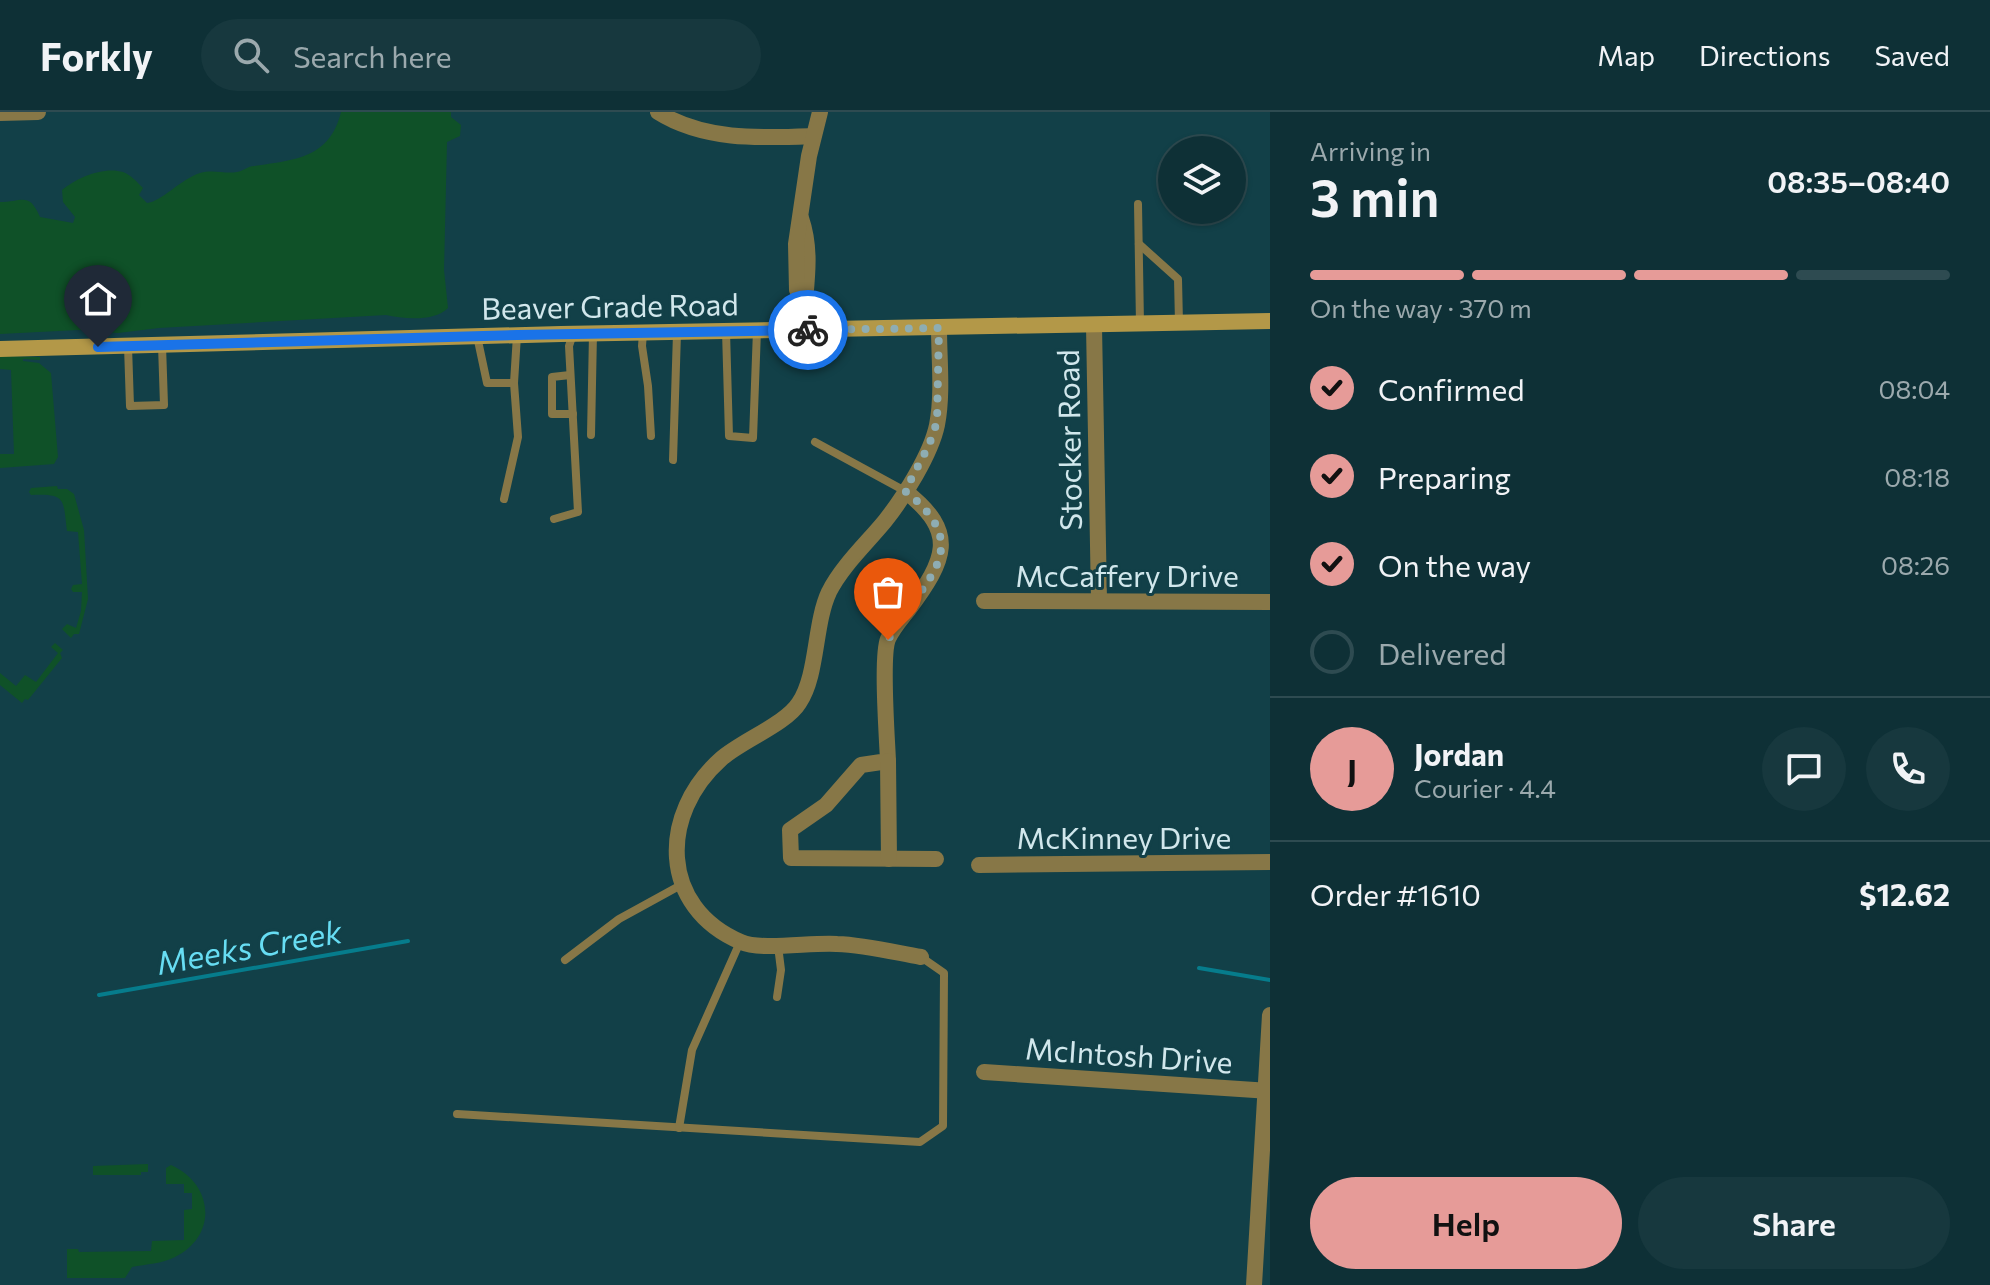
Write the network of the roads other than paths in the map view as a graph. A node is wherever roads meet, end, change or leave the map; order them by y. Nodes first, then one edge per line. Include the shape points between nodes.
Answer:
1 (38, 112) edge
2 (658, 112) edge
3 (820, 112) edge
4 (0, 113) edge
5 (813, 136) junction
6 (1138, 204) dead end
7 (1139, 244) junction
8 (1270, 321) edge
9 (1179, 323) junction
10 (1140, 325) junction
11 (1094, 326) junction
12 (939, 328) junction
13 (726, 330) junction
14 (757, 330) junction
15 (803, 330) junction
16 (643, 332) junction
17 (678, 332) junction
18 (573, 333) junction
19 (593, 333) junction
20 (517, 335) junction
21 (477, 336) junction
22 (162, 345) junction
23 (128, 346) junction
24 (0, 349) edge
25 (570, 375) junction
26 (514, 383) junction
27 (573, 414) junction
28 (591, 435) dead end
29 (651, 436) dead end
30 (815, 442) dead end
31 (673, 460) dead end
32 (905, 491) junction
33 (504, 499) dead end
34 (554, 519) dead end
35 (1099, 600) junction
36 (984, 601) dead end
37 (1270, 602) edge
38 (888, 761) junction
39 (889, 859) junction
40 (936, 859) dead end
41 (1270, 862) edge
42 (979, 865) dead end
43 (681, 885) junction
44 (740, 942) junction
45 (778, 945) junction
46 (921, 957) joint
47 (565, 960) dead end
48 (777, 997) dead end
49 (1270, 1015) edge
50 (984, 1072) dead end
51 (1268, 1091) edge
52 (457, 1114) dead end
53 (679, 1128) junction
54 (1254, 1285) edge

1 - 4 street
2 - 5 street via 699,130
3 - 5 street
5 - 15 street via 801,216 808,237 809,288
6 - 7 lane
7 - 9 lane via 1178,279
7 - 10 lane
8 - 9 main road, Beaver Grade Road
9 - 10 main road, Beaver Grade Road
10 - 11 main road, Beaver Grade Road
11 - 12 main road, Beaver Grade Road
11 - 35 street, Stocker Road
12 - 15 main road, Beaver Grade Road
12 - 32 street via 937,422
13 - 14 main road, Beaver Grade Road
13 - 14 lane via 729,436 753,438
13 - 17 main road, Beaver Grade Road
14 - 15 main road, Beaver Grade Road
16 - 17 main road, Beaver Grade Road
16 - 19 main road, Beaver Grade Road
16 - 29 lane
17 - 31 lane
18 - 19 main road, Beaver Grade Road
18 - 20 main road, Beaver Grade Road
18 - 25 lane
19 - 28 lane
20 - 21 main road, Beaver Grade Road
20 - 26 lane
21 - 22 main road, Beaver Grade Road
21 - 26 lane via 487,383
22 - 23 main road, Beaver Grade Road
22 - 23 lane via 164,405 130,406
23 - 24 main road, Beaver Grade Road
25 - 27 lane
25 - 27 lane via 552,377 552,414
26 - 33 lane via 518,437
27 - 34 lane via 578,512
30 - 32 lane
32 - 38 street via 930,512 941,547 930,580 888,640
32 - 43 street via 829,594 798,705 720,759 686,806 676,846
35 - 36 street, McCaffery Drive
35 - 37 street, McCaffery Drive
38 - 39 street
38 - 39 street via 861,765 826,805 790,830 791,858
39 - 40 street
41 - 42 street, McKinney Drive
43 - 44 street via 701,915
43 - 47 lane via 619,919
44 - 45 street
44 - 53 lane via 692,1050
45 - 46 street via 837,944
45 - 48 lane
46 - 53 lane via 944,973 943,1126 932,1136 920,1142
49 - 51 street
50 - 51 street, McIntosh Drive
51 - 54 street
52 - 53 lane

